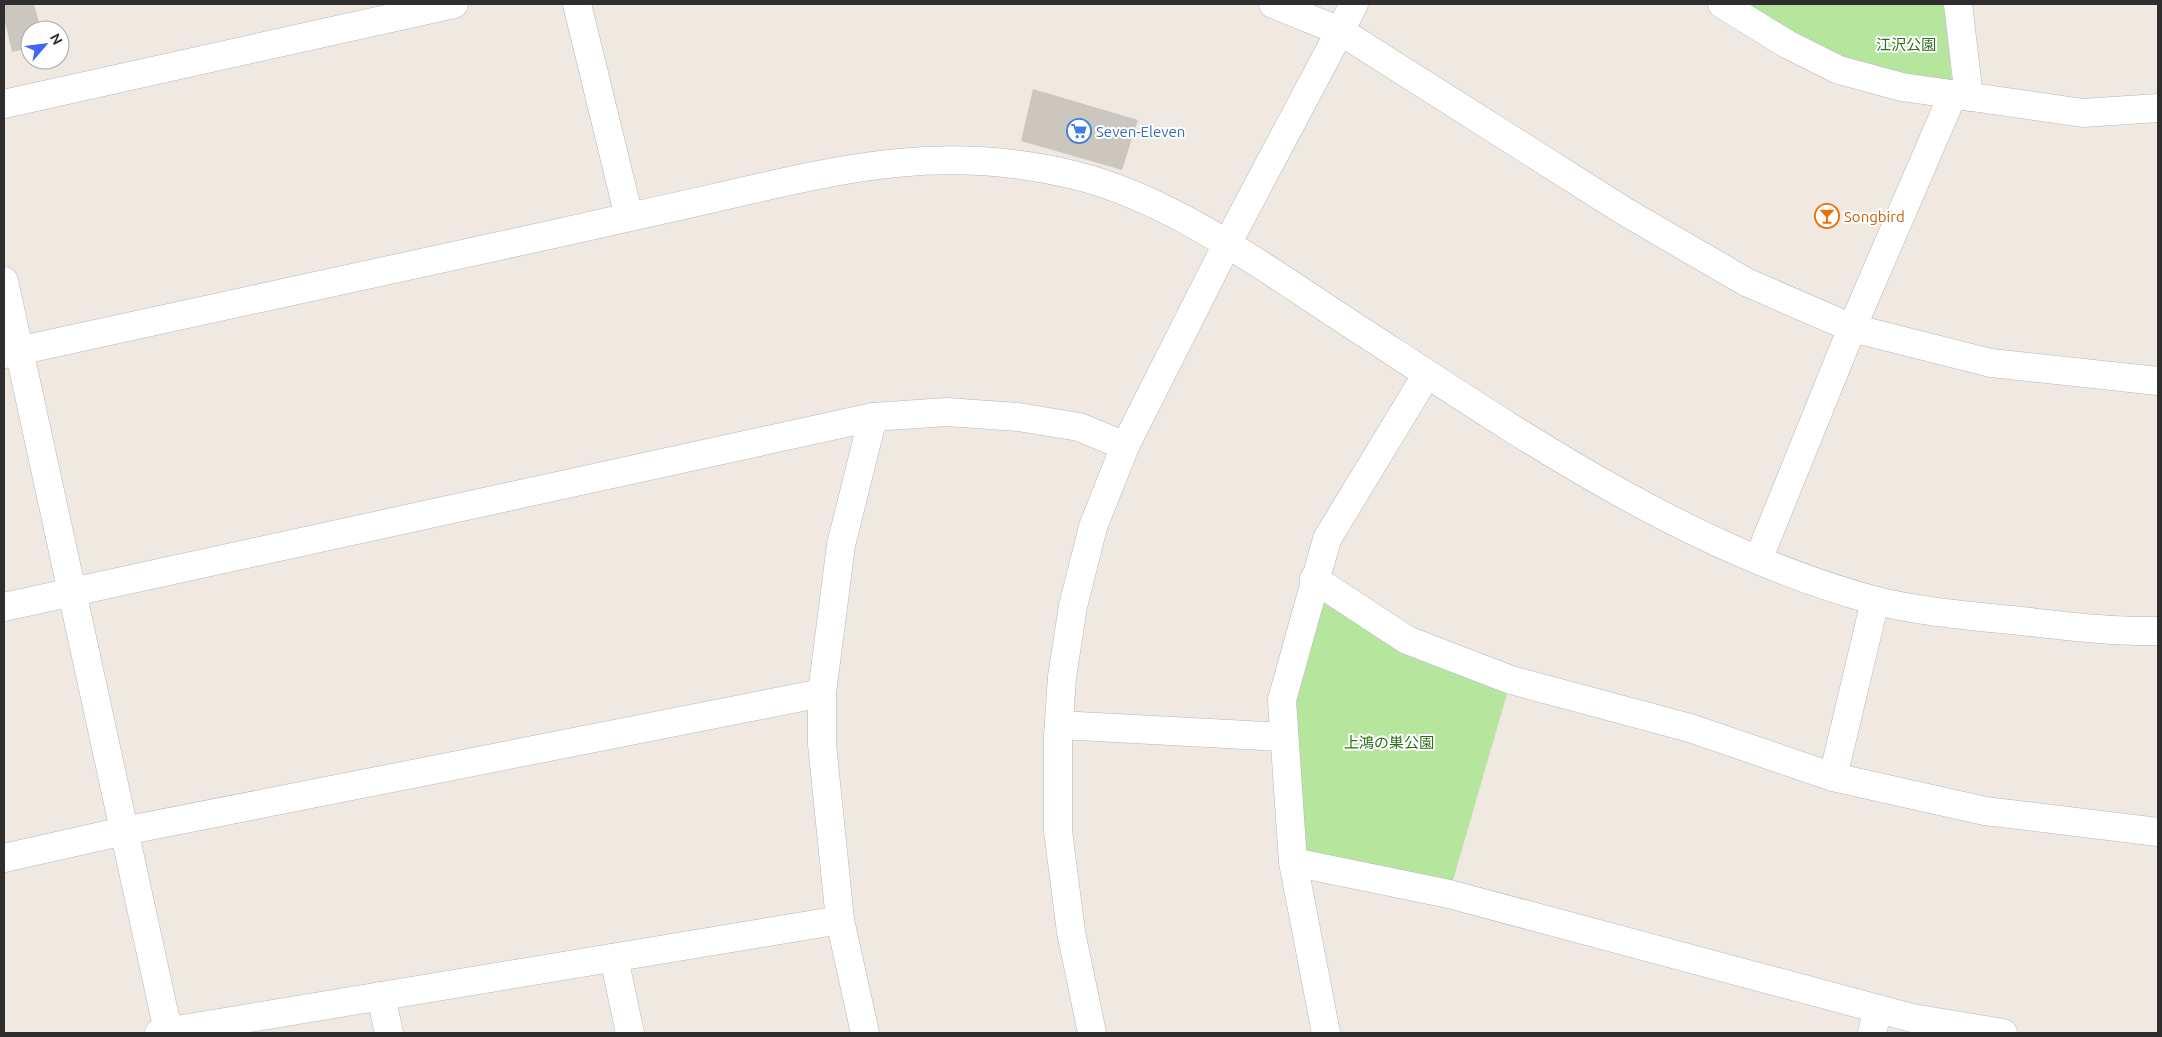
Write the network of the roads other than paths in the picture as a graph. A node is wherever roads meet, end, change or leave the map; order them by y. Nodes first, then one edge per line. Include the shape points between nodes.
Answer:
1 (454, 4) edge
2 (577, 4) edge
3 (1273, 4) edge
4 (1354, 4) edge
5 (1722, 4) edge
6 (1958, 4) edge
7 (1340, 32) junction
8 (1961, 96) junction
9 (4, 104) edge
10 (2158, 108) edge
11 (629, 217) junction
12 (1227, 244) junction
13 (4, 281) edge
14 (1852, 328) junction
15 (11, 352) edge
16 (1428, 374) junction
17 (2158, 381) edge
18 (873, 417) junction
19 (1125, 446) junction
20 (1758, 560) junction
21 (1314, 579) junction
22 (72, 592) junction
23 (1875, 600) junction
24 (4, 607) edge
25 (2158, 631) edge
26 (822, 693) junction
27 (1059, 725) junction
28 (1284, 738) junction
29 (1833, 777) junction
30 (124, 831) junction
31 (2158, 832) edge
32 (4, 858) edge
33 (1293, 862) junction
34 (840, 920) junction
35 (614, 958) junction
36 (381, 996) junction
37 (1875, 1021) edge
38 (165, 1033) edge
39 (389, 1033) edge
40 (630, 1033) edge
41 (865, 1033) edge
42 (1092, 1033) edge
43 (1326, 1033) edge
44 (2003, 1033) edge

1 - 9 street
2 - 11 street
3 - 7 street
4 - 7 street
5 - 8 street via 1787,44 1840,70 1902,87
6 - 8 street
7 - 12 street
7 - 14 street via 1624,211 1746,282
8 - 10 street via 2083,113
8 - 14 street
11 - 12 street via 831,170 894,162 959,159 1021,164 1081,177 1140,197
11 - 15 street
12 - 16 street
12 - 19 street
13 - 15 street
14 - 17 street via 1991,363
14 - 20 street
15 - 22 street
16 - 20 street via 1553,455 1638,502
16 - 21 street via 1327,538
18 - 19 street via 947,412 1018,417 1078,427
18 - 22 street
18 - 26 street via 841,545
19 - 27 street via 1093,528 1073,606 1062,677
20 - 23 street
21 - 28 street via 1282,700
21 - 29 street via 1407,640 1511,680 1690,728
22 - 24 street
22 - 30 street
23 - 25 street via 1971,616 2122,632
23 - 29 street
26 - 30 street
26 - 34 street via 822,744
27 - 28 street
27 - 42 street via 1058,831 1071,932
28 - 33 street
29 - 31 street via 1985,811
30 - 32 street
30 - 38 street
33 - 37 street via 1448,894
33 - 43 street
34 - 35 street
34 - 41 street
35 - 36 street
35 - 40 street
36 - 38 street
36 - 39 street
37 - 44 street via 1912,1018

